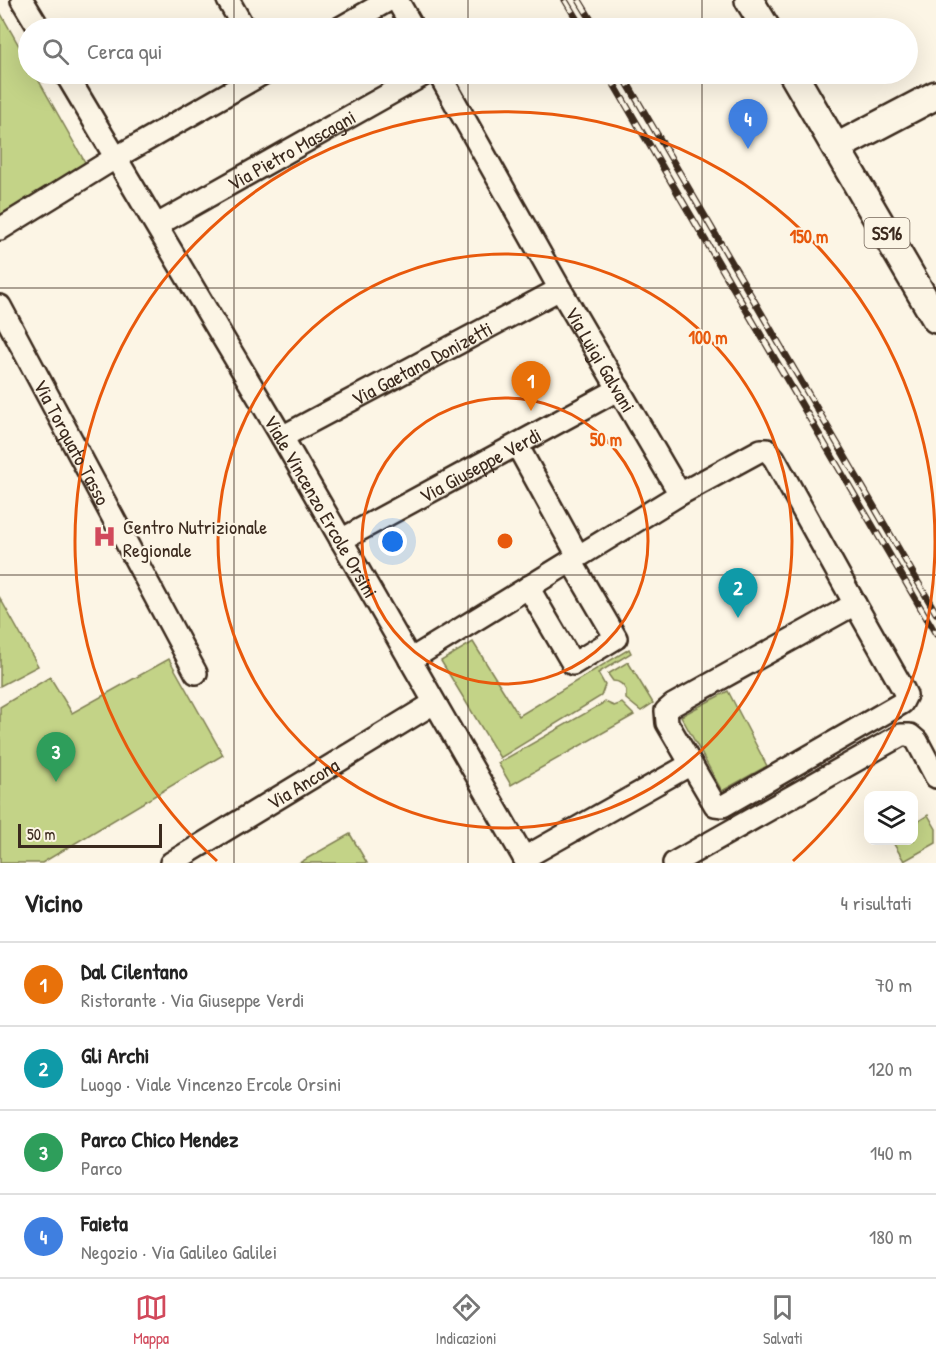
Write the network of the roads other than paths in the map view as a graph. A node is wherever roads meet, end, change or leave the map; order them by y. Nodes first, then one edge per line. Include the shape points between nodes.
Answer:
1 (22, 0) edge
2 (228, 0) edge
3 (389, 0) edge
4 (397, 0) edge
5 (749, 0) edge
6 (33, 18) edge
7 (238, 18) edge
8 (358, 18) edge
9 (407, 18) edge
10 (760, 18) edge
11 (72, 84) edge
12 (244, 84) edge
13 (407, 84) edge
14 (445, 84) edge
15 (799, 84) edge
16 (936, 95) edge
17 (837, 147) junction
18 (115, 158) junction
19 (157, 225) junction
20 (0, 229) edge
21 (560, 289) junction
22 (0, 306) edge
23 (936, 319) edge
24 (619, 389) junction
25 (282, 437) junction
26 (517, 444) junction
27 (680, 494) junction
28 (341, 540) junction
29 (575, 559) junction
30 (528, 587) junction
31 (855, 604) junction
32 (410, 660) junction
33 (196, 673) dead end
34 (434, 703) junction
35 (691, 764) junction
36 (936, 777) edge
37 (525, 861) edge
38 (171, 863) edge
39 (674, 863) edge

1 - 6 street
2 - 7 street
3 - 8 street
4 - 9 street
5 - 10 main road
11 - 18 street, Viale Vincenzo Ercole Orsini
12 - 18 street
13 - 19 street, Via Pietro Mascagni
14 - 21 street, Via Luigi Galvani
15 - 17 main road, SS16
16 - 17 main road
17 - 23 main road, SS16
18 - 19 street, Viale Vincenzo Ercole Orsini
18 - 20 street
19 - 25 street, Viale Vincenzo Ercole Orsini
21 - 24 street, Via Luigi Galvani
21 - 25 street, Via Gaetano Donizetti
22 - 33 street, Via Torquato Tasso
24 - 26 street, Via Giuseppe Verdi
24 - 27 street, Via Luigi Galvani
25 - 28 street, Viale Vincenzo Ercole Orsini
26 - 28 street, Via Giuseppe Verdi
26 - 29 street
27 - 29 street
27 - 31 street via 753,453 767,450
28 - 32 street, Viale Vincenzo Ercole Orsini
29 - 30 street
29 - 30 street via 616,638 573,663
30 - 32 street
31 - 35 street via 672,705 666,711 667,723
31 - 35 street via 902,687 906,696 902,703 723,806 715,805
32 - 34 street, Viale Vincenzo Ercole Orsini
34 - 37 street, Viale Vincenzo Ercole Orsini
34 - 38 street, Via Ancona
35 - 37 street, Viale Vincenzo Ercole Orsini
36 - 39 street via 917,741 910,735 901,735

